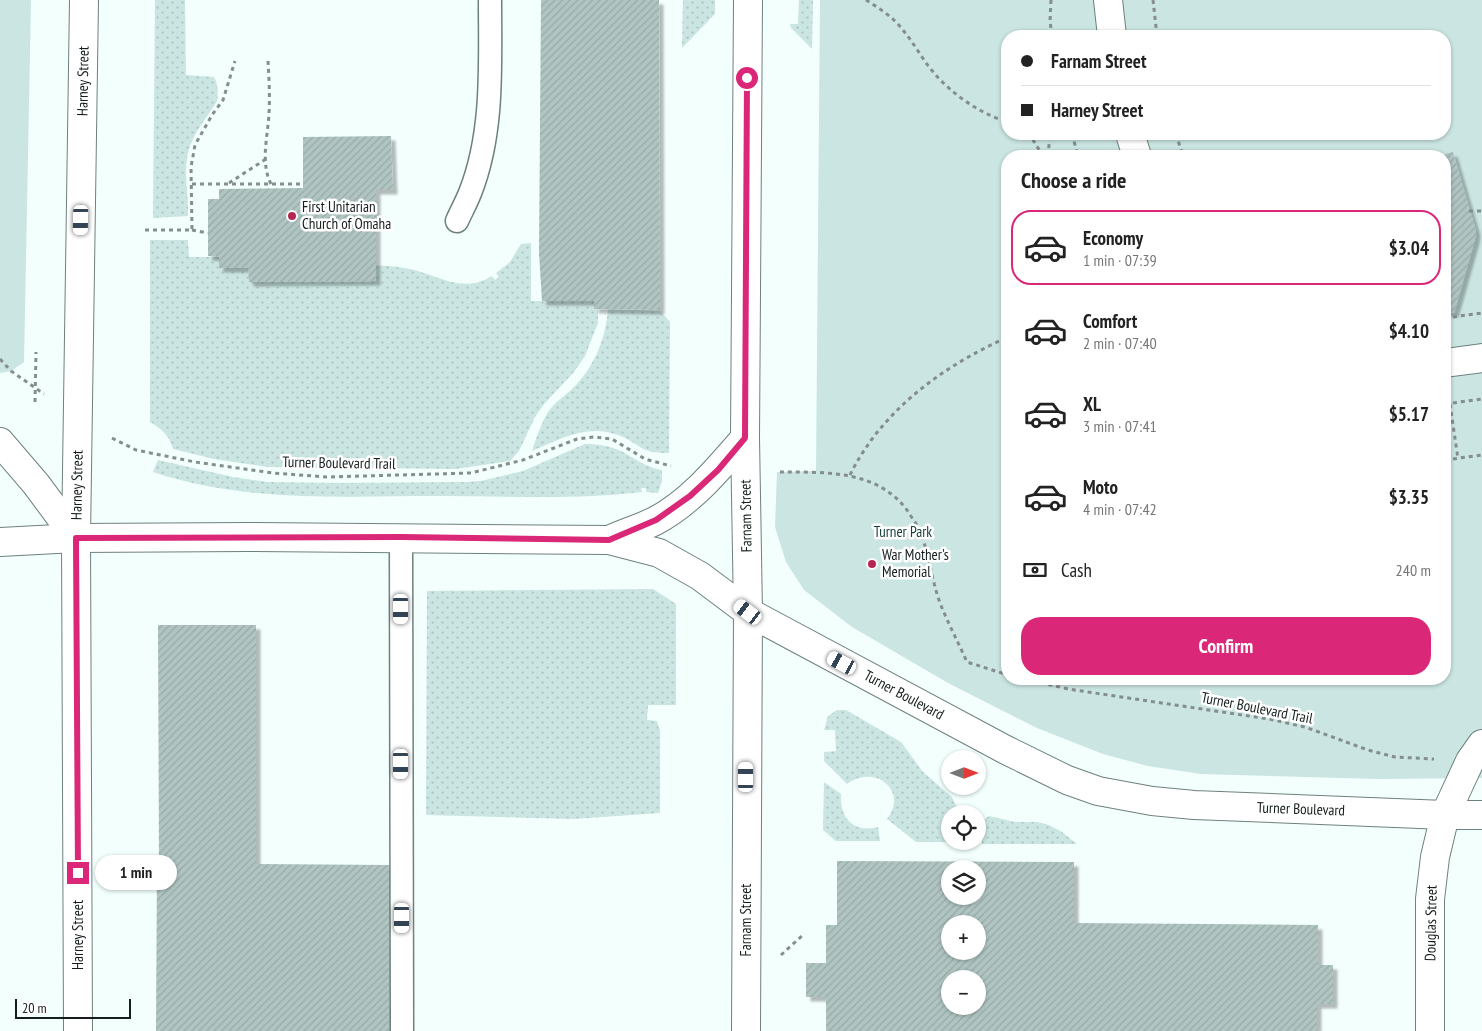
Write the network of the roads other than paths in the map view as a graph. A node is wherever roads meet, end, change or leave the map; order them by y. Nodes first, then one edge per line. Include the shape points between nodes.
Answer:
1 (84, 0) edge
2 (490, 0) edge
3 (748, 0) edge
4 (1108, 0) edge
5 (1111, 30) edge
6 (457, 221) dead end
7 (1482, 358) edge
8 (1451, 362) edge
9 (745, 438) junction
10 (0, 442) edge
11 (401, 537) junction
12 (76, 538) junction
13 (609, 540) junction
14 (0, 542) edge
15 (748, 612) junction
16 (1476, 752) edge
17 (1482, 815) edge
18 (1445, 816) junction
19 (78, 1031) edge
20 (402, 1031) edge
21 (746, 1031) edge
22 (1430, 1031) edge

1 - 12 main road, Harney Street
2 - 6 lane via 490,86 486,124 479,162
3 - 9 main road, Farnam Street
4 - 5 main road
7 - 8 main road
9 - 13 main road via 690,496 656,520
9 - 15 main road, Farnam Street
10 - 12 main road
11 - 12 main road, Turner Boulevard
11 - 13 main road, Turner Boulevard
11 - 20 lane
12 - 14 main road, Turner Boulevard
12 - 19 main road, Harney Street
13 - 15 main road, Turner Boulevard via 659,553 700,576
15 - 18 main road, Turner Boulevard via 1006,750 1067,780 1098,791 1194,805
15 - 21 main road, Farnam Street
16 - 18 main road, Douglas Street
17 - 18 main road, Turner Boulevard
18 - 22 main road, Douglas Street via 1435,857 1430,899

